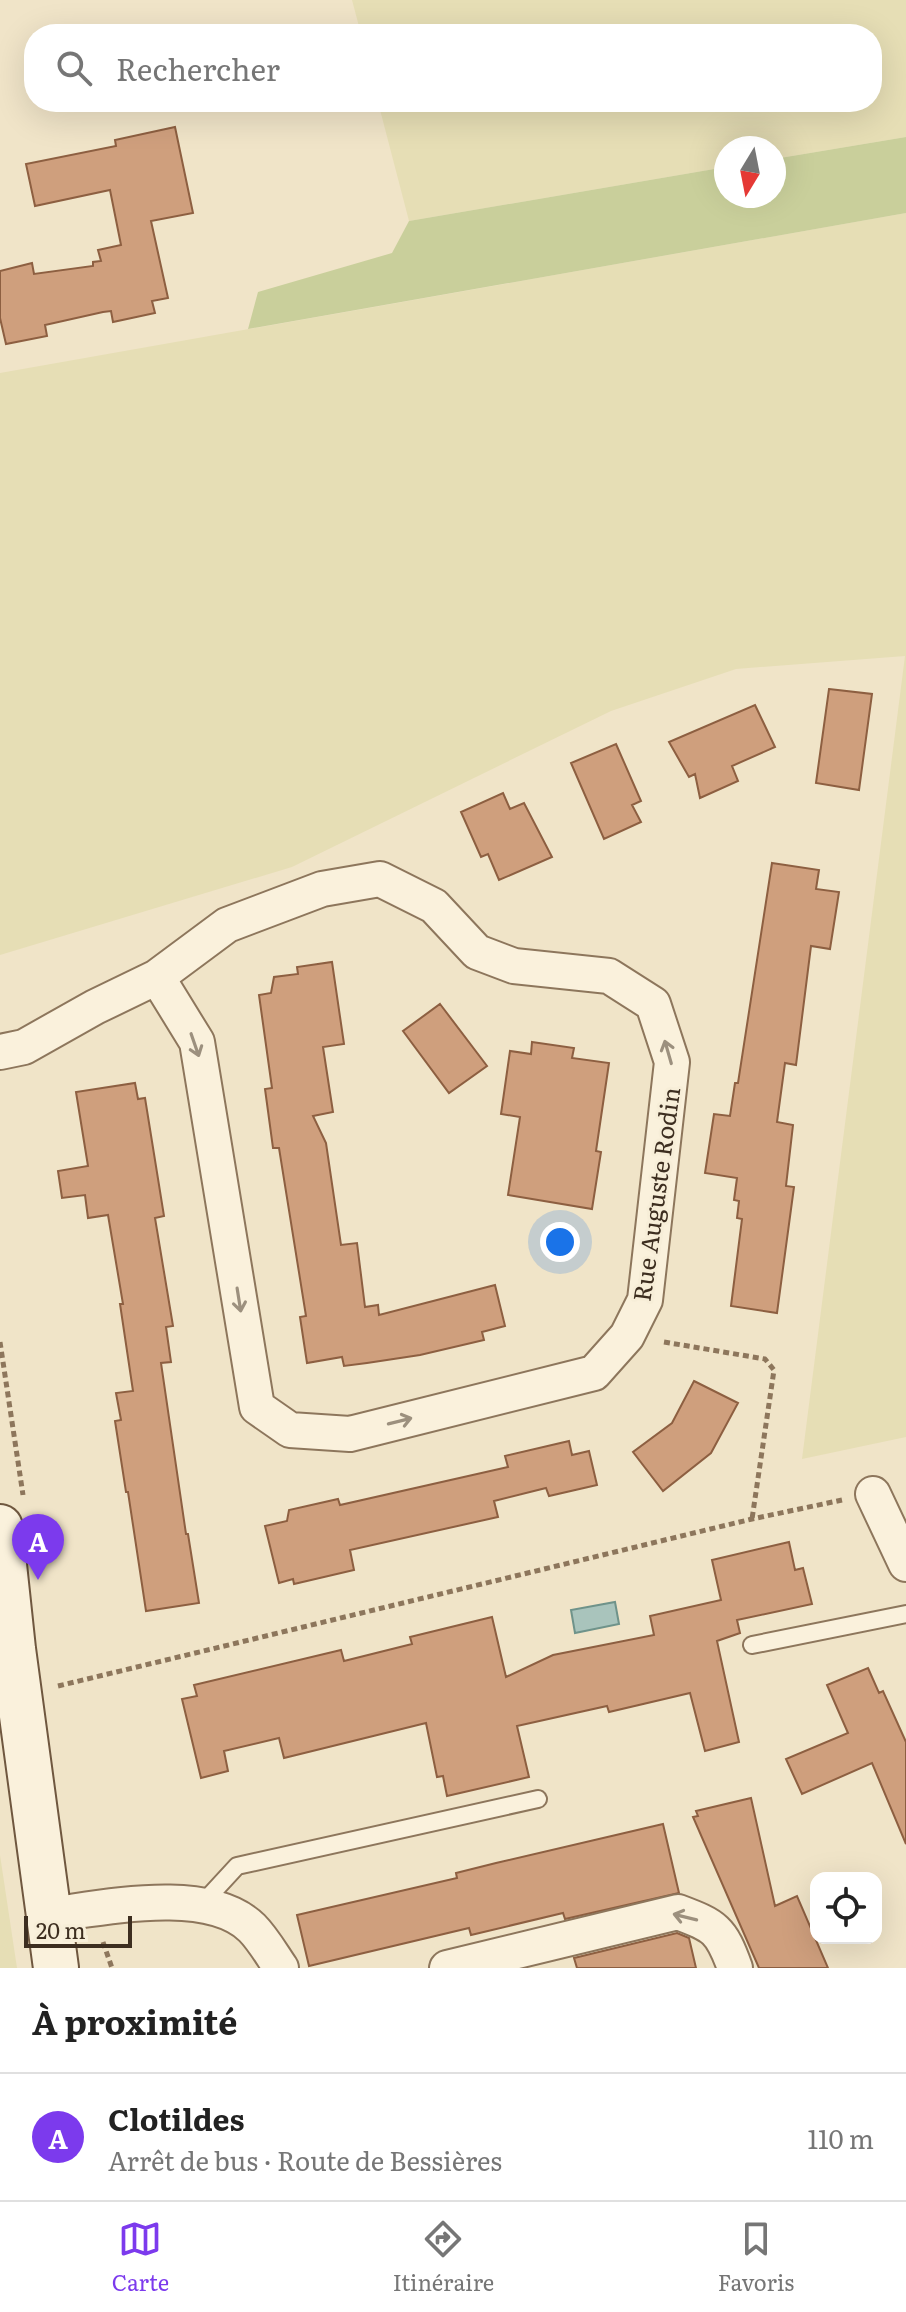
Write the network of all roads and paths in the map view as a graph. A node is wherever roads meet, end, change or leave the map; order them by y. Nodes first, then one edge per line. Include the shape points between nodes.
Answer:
1 (157, 977) junction
2 (0, 1052) edge
3 (627, 1336) junction
4 (873, 1494) joint
5 (752, 1519) junction
6 (0, 1527) edge
7 (906, 1564) edge
8 (906, 1614) edge
9 (752, 1645) dead end
10 (52, 1687) dead end
11 (538, 1799) dead end
12 (202, 1904) junction
13 (48, 1915) junction
14 (100, 1934) dead end
15 (56, 1968) edge
16 (112, 1968) edge
17 (281, 1968) edge
18 (447, 1968) edge
19 (735, 1968) edge

1 - 2 street, Rue Auguste Rodin via 24,1047
1 -> 3 street, Rue Auguste Rodin via 197,1042 257,1407 290,1430 350,1434 594,1373
3 -> 1 street, Rue Auguste Rodin via 645,1300 672,1062 653,1004 609,976 514,966 477,952 434,906 380,879 322,889 227,925
3 - 5 path via 765,1359 774,1370
4 - 5 path
4 - 7 street
5 - 10 path
6 - 13 main road
8 - 9 lane
11 - 12 lane via 237,1866
12 - 13 street via 166,1902
12 - 17 street via 251,1927
13 - 15 main road
14 - 16 path
19 -> 18 street via 713,1925 678,1912

